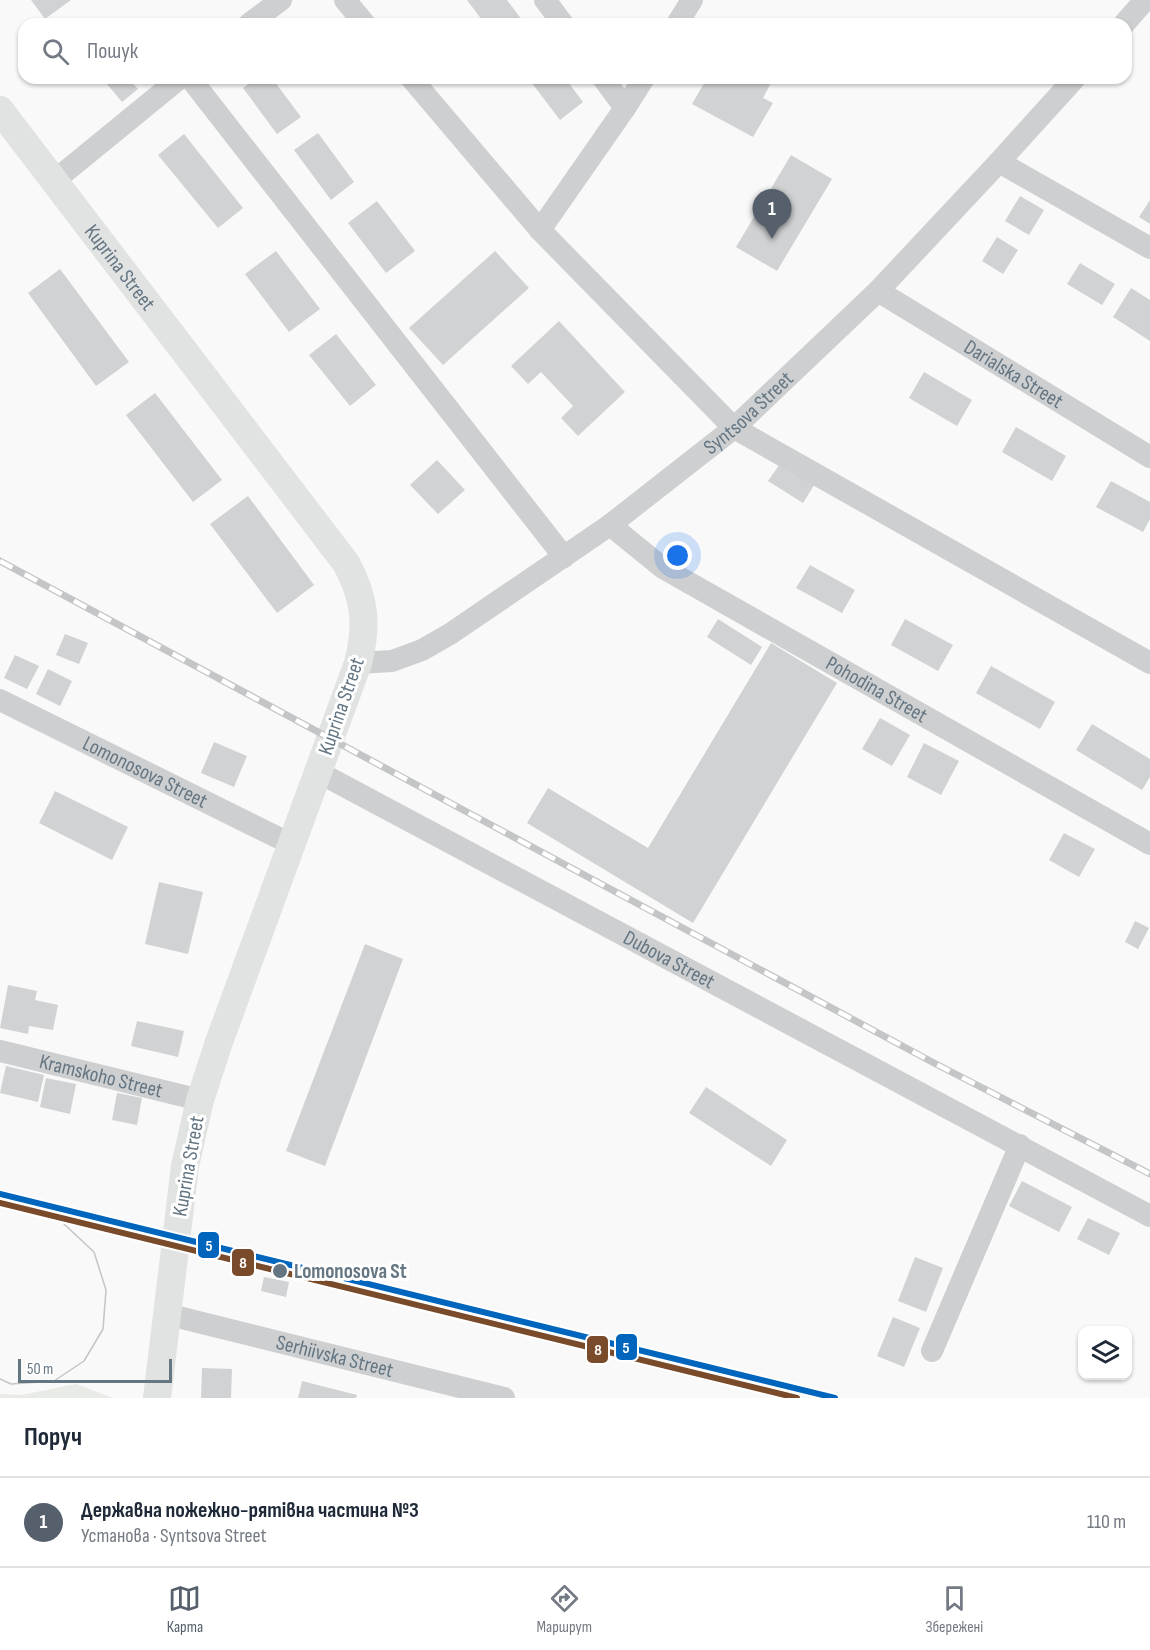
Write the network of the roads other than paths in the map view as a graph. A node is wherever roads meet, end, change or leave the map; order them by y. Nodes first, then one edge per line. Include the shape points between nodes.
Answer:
1 (280, 0) edge
2 (345, 0) edge
3 (545, 0) edge
4 (692, 0) edge
5 (1145, 0) edge
6 (257, 18) edge
7 (360, 18) edge
8 (558, 18) edge
9 (681, 18) edge
10 (1129, 18) edge
11 (173, 84) edge
12 (195, 84) edge
13 (416, 84) edge
14 (607, 84) edge
15 (640, 84) edge
16 (1070, 84) edge
17 (625, 108) junction
18 (0, 110) edge
19 (999, 162) junction
20 (54, 181) junction
21 (540, 230) junction
22 (1150, 249) edge
23 (878, 291) junction
24 (734, 428) junction
25 (1150, 457) edge
26 (610, 525) junction
27 (564, 557) junction
28 (358, 663) junction
29 (1150, 663) edge
30 (0, 700) edge
31 (318, 772) junction
32 (291, 844) junction
33 (1150, 844) edge
34 (0, 1051) edge
35 (200, 1100) junction
36 (1020, 1145) junction
37 (1150, 1216) edge
38 (166, 1314) junction
39 (932, 1351) dead end
40 (157, 1398) edge
41 (504, 1398) edge

1 - 6 street
2 - 7 street
3 - 8 street
4 - 9 street
5 - 10 street
11 - 20 street
12 - 27 street
13 - 21 street
14 - 17 street
15 - 17 street
16 - 19 street, Syntsova Street
17 - 21 street
18 - 20 main road, Kuprina Street
19 - 22 street
19 - 23 street, Syntsova Street
20 - 28 main road, Kuprina Street via 346,562 357,584 364,613 364,639
21 - 24 street
23 - 24 street, Syntsova Street
23 - 25 street, Darialska Street
24 - 26 street, Syntsova Street
24 - 29 street
26 - 27 street, Syntsova Street
26 - 33 street, Pohodina Street via 663,568
27 - 28 street, Syntsova Street via 422,650 392,661
28 - 31 main road, Kuprina Street
30 - 32 street, Lomonosova Street
31 - 32 main road, Kuprina Street
31 - 36 street, Dubova Street
32 - 35 main road, Kuprina Street
34 - 35 street, Kramskoho Street
35 - 38 main road, Kuprina Street via 185,1166
36 - 37 street, Dubova Street
36 - 39 street
38 - 40 main road, Kuprina Street
38 - 41 street, Serhiivska Street

